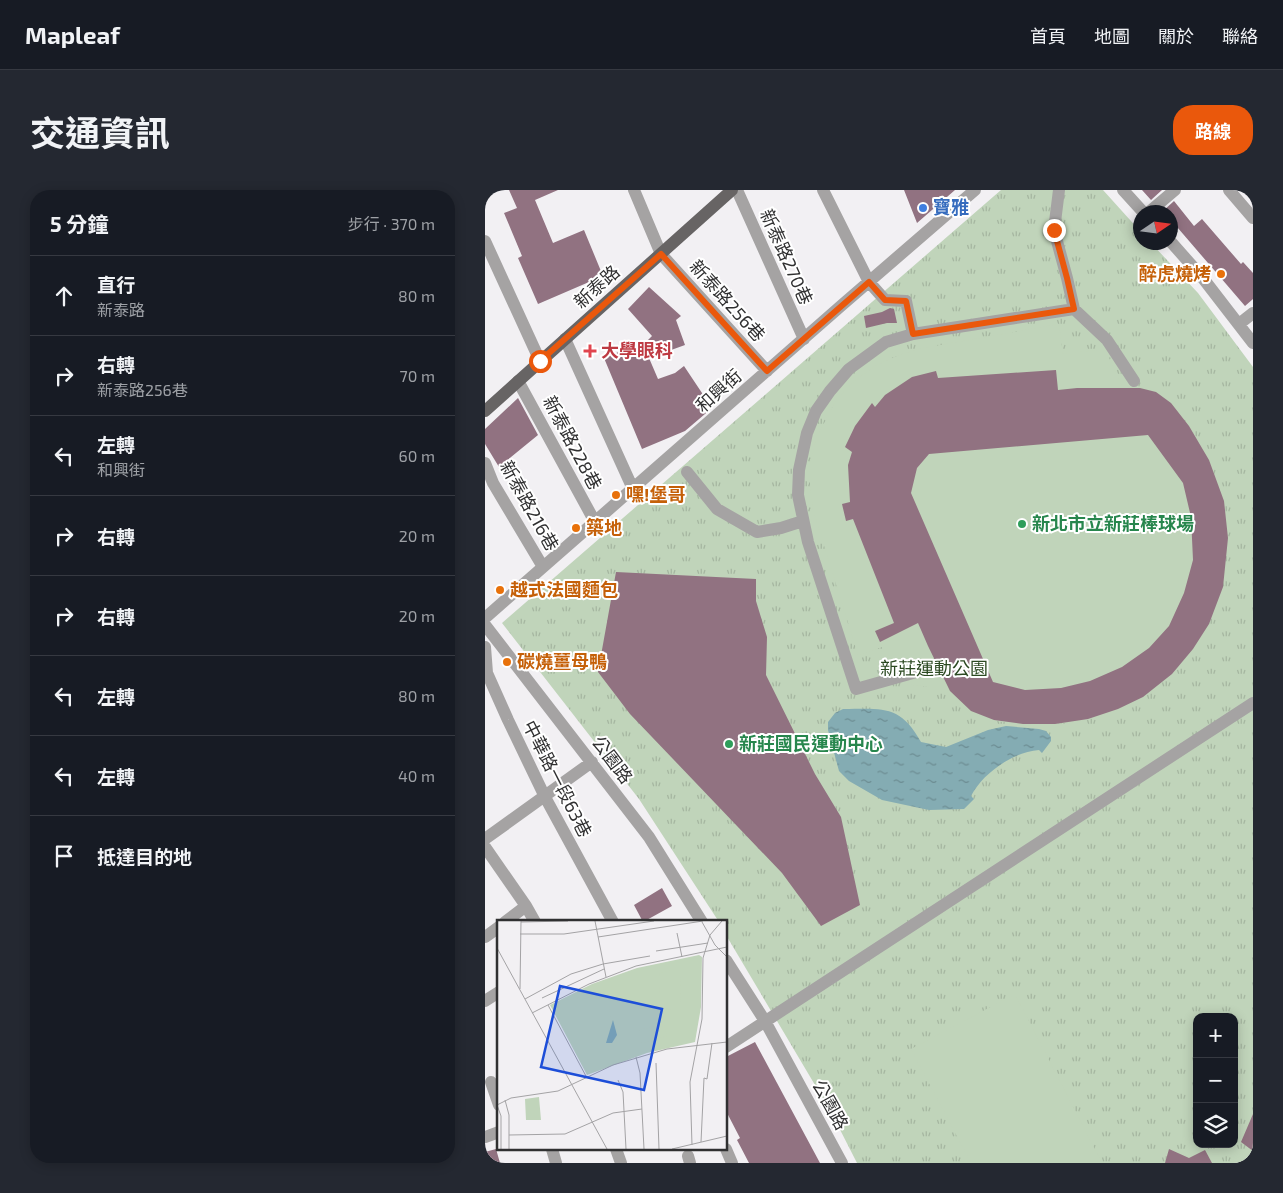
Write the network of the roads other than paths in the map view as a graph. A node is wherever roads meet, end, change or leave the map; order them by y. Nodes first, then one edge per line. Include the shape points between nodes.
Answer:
1 (634, 190) edge
2 (732, 190) edge
3 (737, 190) edge
4 (823, 190) edge
5 (975, 190) edge
6 (1059, 190) edge
7 (1123, 190) edge
8 (1175, 190) edge
9 (1229, 190) edge
10 (1137, 205) edge
11 (1157, 205) edge
12 (1253, 218) edge
13 (485, 241) edge
14 (1178, 250) edge
15 (661, 254) junction
16 (869, 282) junction
17 (1074, 309) junction
18 (1253, 313) edge
19 (1239, 324) junction
20 (913, 334) junction
21 (565, 339) junction
22 (804, 339) junction
23 (1253, 343) edge
24 (540, 361) junction
25 (767, 371) junction
26 (519, 381) junction
27 (1134, 381) dead end
28 (485, 411) edge
29 (485, 462) edge
30 (687, 472) dead end
31 (633, 489) junction
32 (803, 521) junction
33 (595, 522) junction
34 (543, 567) junction
35 (485, 618) edge
36 (485, 626) edge
37 (485, 647) edge
38 (920, 671) dead end
39 (486, 673) edge
40 (1253, 703) edge
41 (592, 762) junction
42 (545, 797) junction
43 (485, 839) edge
44 (485, 847) edge
45 (526, 906) junction
46 (508, 920) edge
47 (534, 920) edge
48 (612, 920) edge
49 (701, 920) edge
50 (497, 928) edge
51 (485, 937) edge
52 (727, 962) edge
53 (497, 993) edge
54 (485, 1001) edge
55 (765, 1021) junction
56 (727, 1046) edge
57 (491, 1082) dead end
58 (497, 1099) edge
59 (552, 1150) edge
60 (616, 1150) edge
61 (726, 1150) edge
62 (556, 1163) edge
63 (621, 1163) edge
64 (732, 1163) edge
65 (842, 1163) edge

1 - 15 street, 新泰路256巷
2 - 15 main road, 新泰路
3 - 22 street, 新泰路270巷
4 - 16 street
5 - 16 street, 和興街
6 - 17 street via 1054,230
7 - 10 street
8 - 11 street
9 - 12 street
13 - 24 street
14 - 19 street
15 - 21 main road, 新泰路
15 - 25 street, 新泰路256巷
16 - 20 street via 885,300 906,301
16 - 22 street, 和興街
17 - 20 street
17 - 27 street via 1107,340
18 - 19 street
19 - 23 street
20 - 32 street via 886,342 849,369 815,411 799,470 798,495
21 - 24 main road, 新泰路
21 - 31 street
22 - 25 street, 和興街
24 - 26 main road, 新泰路
25 - 31 street, 和興街
26 - 28 main road, 新泰路
26 - 33 street, 新泰路228巷
29 - 34 street, 新泰路216巷 via 493,483
30 - 32 street via 717,509 757,532
31 - 33 street, 和興街
32 - 38 street via 856,689
33 - 34 street, 和興街
34 - 35 street, 和興街
36 - 41 street, 公園路
37 - 39 street, 中華路一段63巷
39 - 42 street, 中華路一段63巷
40 - 55 street
41 - 42 street
41 - 49 street, 公園路 via 649,837
42 - 43 street
42 - 48 street, 中華路一段63巷
44 - 45 street
45 - 46 street
45 - 47 street
50 - 51 street
52 - 55 street, 公園路
53 - 54 street
55 - 56 street
55 - 65 street, 公園路
57 - 58 street
59 - 62 street
60 - 63 street
61 - 64 street

